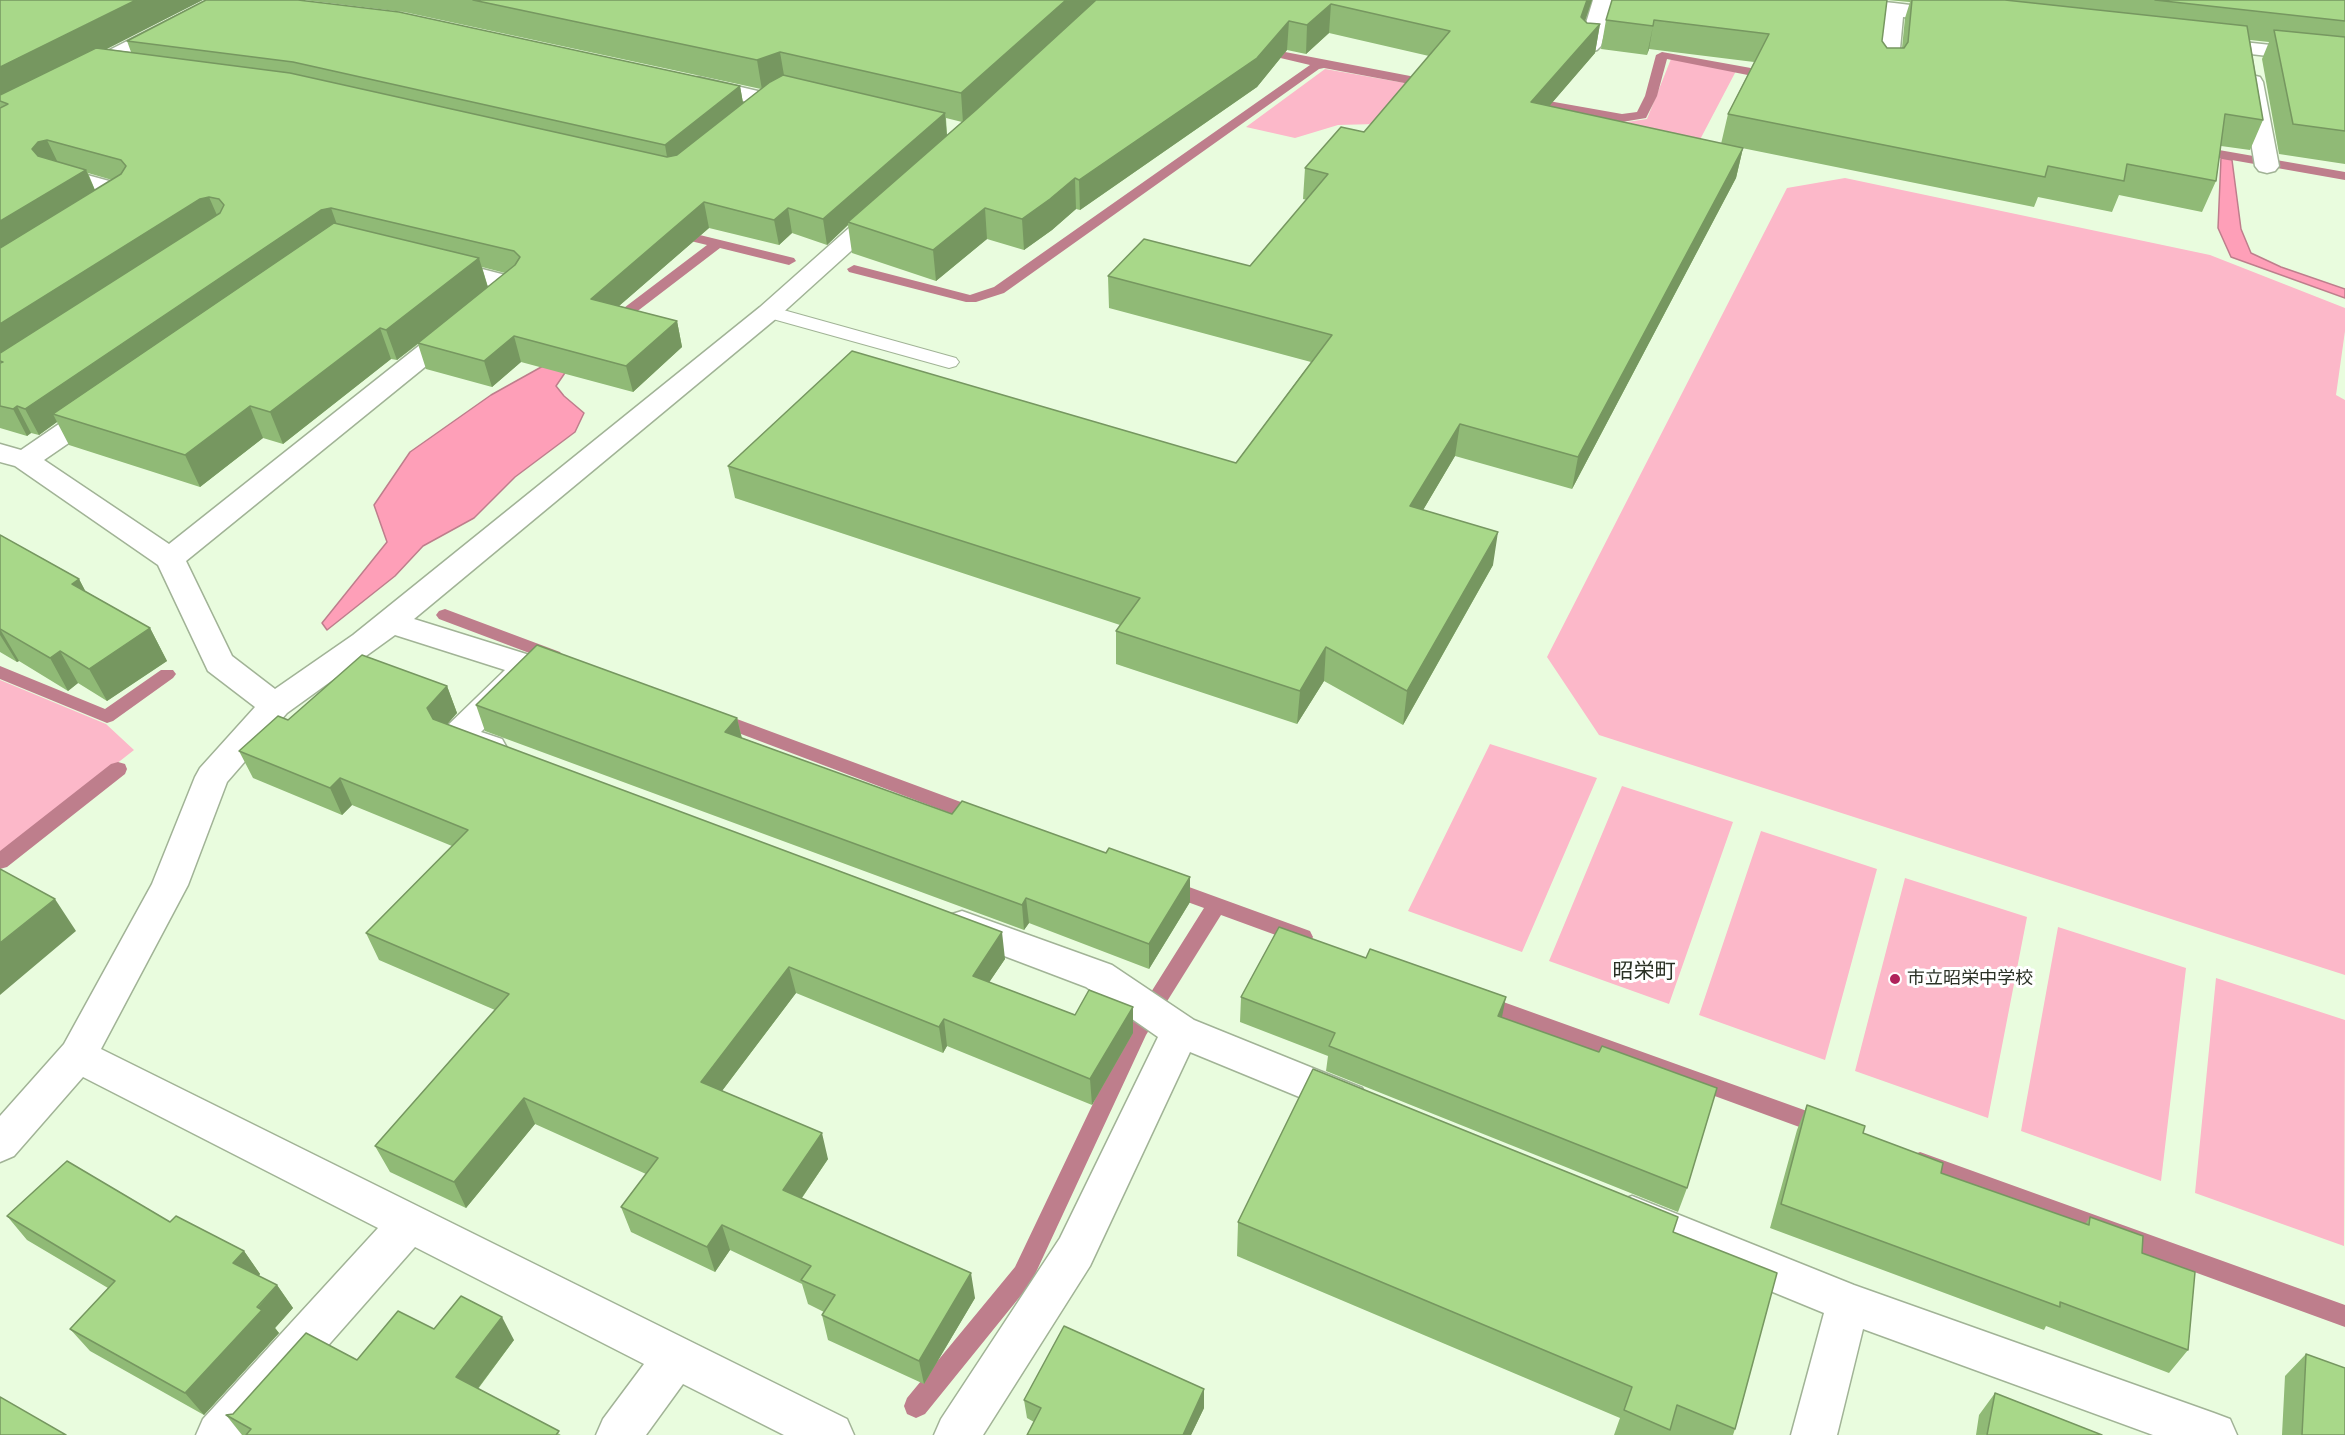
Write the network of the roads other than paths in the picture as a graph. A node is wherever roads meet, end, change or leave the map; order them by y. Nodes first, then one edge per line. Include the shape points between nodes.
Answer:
1 (182, 0) edge
2 (1603, 0) edge
3 (1811, 0) edge
4 (228, 2) edge
5 (1860, 3) edge
6 (1894, 9) junction
7 (1977, 18) edge
8 (2188, 42) edge
9 (1590, 46) edge
10 (2247, 48) junction
11 (2345, 59) edge
12 (103, 62) junction
13 (138, 66) edge
14 (1887, 70) edge
15 (684, 81) edge
16 (62, 83) edge
17 (819, 98) edge
18 (765, 99) junction
19 (747, 114) edge
20 (2266, 162) dead end
21 (58, 174) edge
22 (899, 196) edge
23 (82, 218) edge
24 (420, 262) edge
25 (768, 312) junction
26 (949, 362) dead end
27 (124, 392) edge
28 (13, 456) edge
29 (170, 559) junction
30 (390, 622) junction
31 (275, 705) junction
32 (523, 761) edge
33 (933, 914) edge
34 (1160, 1018) junction
35 (78, 1056) junction
36 (1388, 1116) edge
37 (0, 1144) edge
38 (1596, 1200) edge
39 (409, 1223) junction
40 (1848, 1303) junction
41 (675, 1358) junction
42 (219, 1435) edge
43 (618, 1435) edge
44 (831, 1435) edge
45 (957, 1435) edge
46 (1814, 1435) edge
47 (2214, 1435) edge

1 - 4 street
2 - 9 street
3 - 5 street
4 - 12 street
5 - 6 street
6 - 7 street
6 - 14 street
8 - 10 street
10 - 11 street
10 - 20 street
12 - 13 street
12 - 16 street
15 - 18 street
17 - 18 street via 784,90
18 - 19 street
21 - 23 street via 123,192
22 - 25 street
24 - 29 street via 512,284
25 - 26 lane
25 - 30 street
27 - 28 street
28 - 29 street
29 - 31 street via 219,663
30 - 31 street
30 - 32 street via 528,666 457,736
31 - 35 street via 212,777 170,885
33 - 34 street via 1099,976
34 - 36 street
34 - 45 street via 1075,1252
35 - 37 street
35 - 39 street
38 - 40 street
39 - 41 street
39 - 42 street
40 - 46 street
40 - 47 street
41 - 43 street
41 - 44 street

